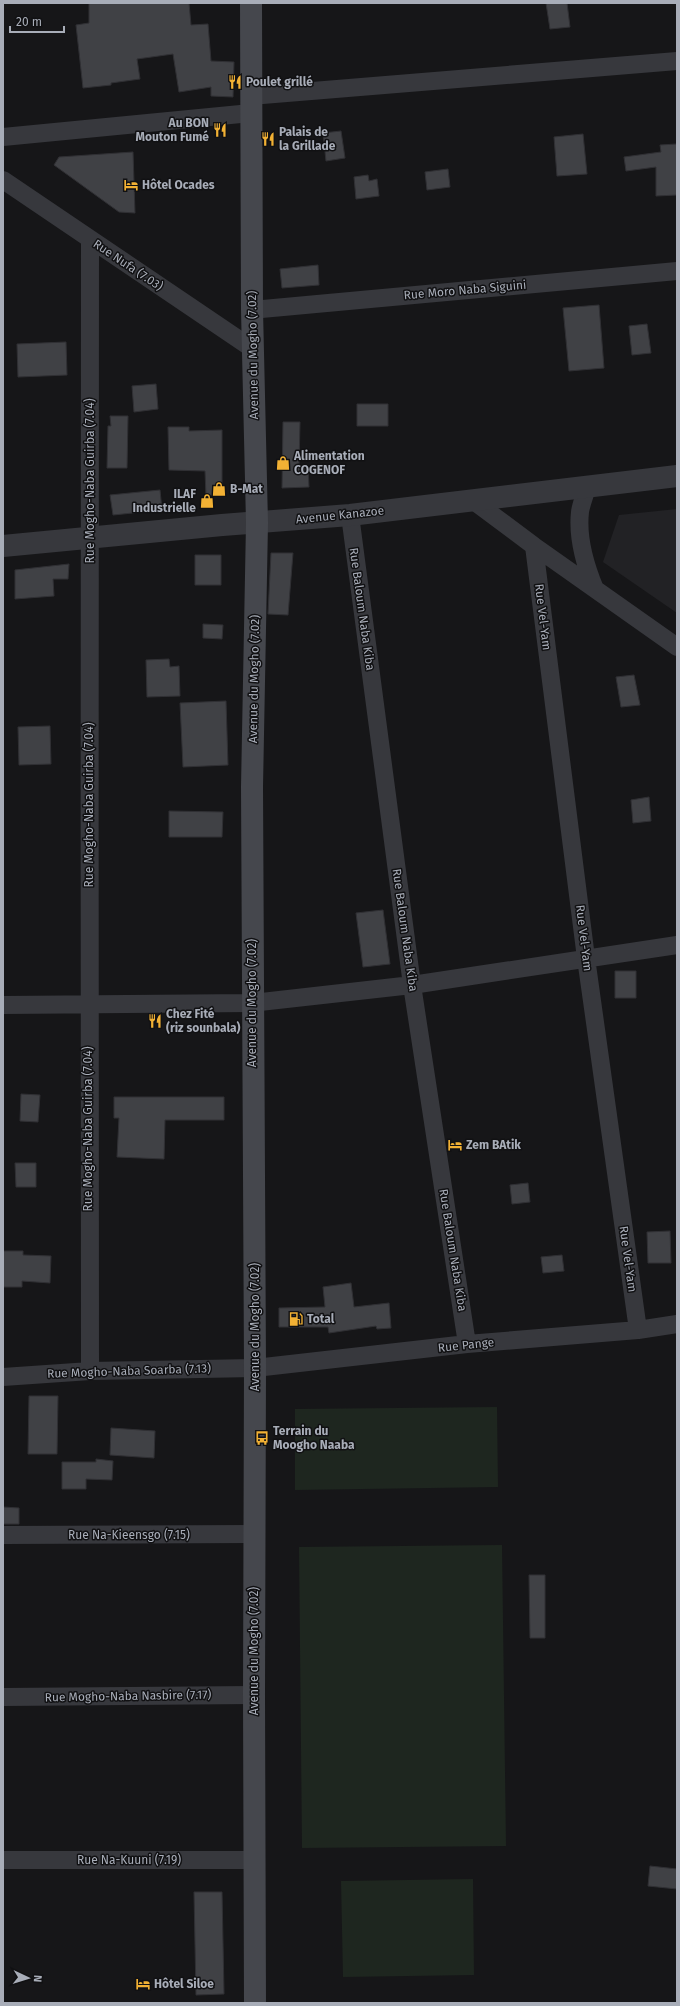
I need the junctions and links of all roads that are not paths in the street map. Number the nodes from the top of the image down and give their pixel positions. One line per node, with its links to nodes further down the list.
1 (251, 3): 3 (main road, Avenue du Mogho (7.02))
2 (677, 61): 3 (street)
3 (251, 105): 4 (street); 8 (main road, Avenue du Mogho (7.02))
4 (3, 137)
5 (3, 180): 6 (street, Rue Nufa (7.03))
6 (90, 239): 9 (street, Rue Nufa (7.03)); 15 (street, Rue Mogho-Naba Guirba (7.04))
7 (677, 271): 8 (street, Rue Moro Naba Siguini)
8 (252, 310): 9 (main road, Avenue du Mogho (7.02))
9 (253, 349): 14 (main road, Avenue du Mogho (7.02))
10 (677, 476): 11 (street, Avenue Kanazoe)
11 (587, 488): 12 (street, Avenue Kanazoe); 18 (street)
12 (471, 499): 13 (street, Avenue Kanazoe); 17 (street)
13 (350, 515): 14 (street, Avenue Kanazoe); 22 (street, Rue Baloum Naba Kiba)
14 (257, 523): 15 (street, Avenue Kanazoe); 23 (main road, Avenue du Mogho (7.02))
15 (90, 538): 16 (street, Avenue Kanazoe); 24 (street, Rue Mogho-Naba Guirba (7.04))
16 (3, 546)
17 (534, 546): 18 (street); 21 (street, Rue Vel-Yam)
18 (594, 589): 19 (street)
19 (677, 647)
20 (677, 945): 21 (street)
21 (586, 958): 22 (street); 27 (street, Rue Vel-Yam)
22 (412, 986): 23 (street); 28 (street, Rue Baloum Naba Kiba)
23 (252, 1003): 24 (street); 29 (main road, Avenue du Mogho (7.02))
24 (88, 1004): 25 (street); 30 (street, Rue Mogho-Naba Guirba (7.04))
25 (3, 1005)
26 (677, 1324): 27 (street, Rue Pange)
27 (638, 1330): 28 (street, Rue Pange)
28 (467, 1344): 29 (street, Rue Pange)
29 (255, 1368): 30 (street, Rue Mogho-Naba Soarba (7.13)); 32 (main road, Avenue du Mogho (7.02))
30 (90, 1371): 31 (street, Rue Mogho-Naba Soarba (7.13))
31 (3, 1377)
32 (254, 1534): 33 (street, Rue Na-Kieensgo (7.15)); 34 (main road, Avenue du Mogho (7.02))
33 (3, 1536)
34 (254, 1695): 35 (street, Rue Mogho-Naba Nasbire (7.17)); 37 (main road, Avenue du Mogho (7.02))
35 (3, 1697)
36 (3, 1860): 37 (street, Rue Na-Kuuni (7.19))
37 (254, 1860): 38 (main road, Avenue du Mogho (7.02))
38 (255, 2003)

